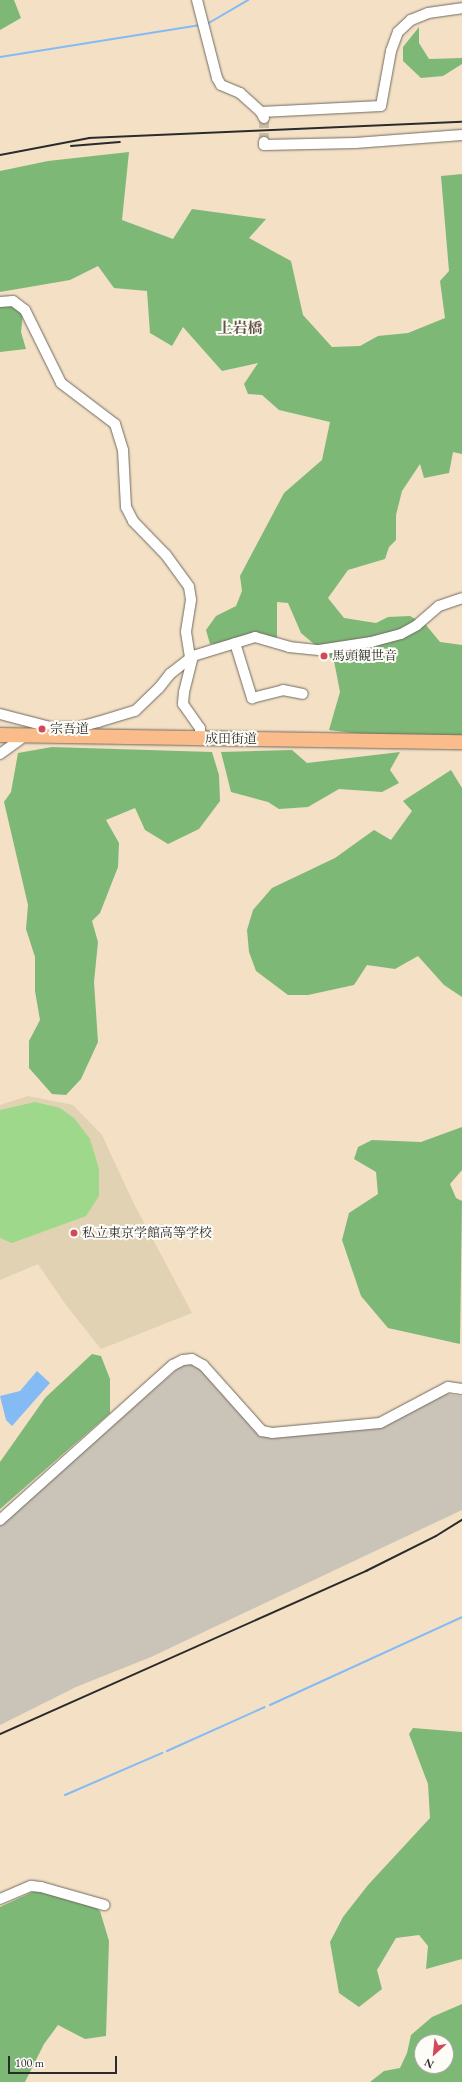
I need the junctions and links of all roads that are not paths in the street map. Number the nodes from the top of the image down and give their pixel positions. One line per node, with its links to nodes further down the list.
1 (197, 0): 2 (street)
2 (462, 8)
3 (462, 135): 4 (street)
4 (264, 142)
5 (0, 302): 8 (street)
6 (462, 598): 7 (street)
7 (235, 643): 8 (street); 9 (street)
8 (192, 657): 11 (street); 14 (street)
9 (303, 694)
10 (0, 714): 11 (street)
11 (46, 731): 13 (highway, 成田街道); 14 (highway, 成田街道)
12 (0, 735): 13 (highway, 成田街道)
13 (26, 735): 16 (street)
14 (200, 739): 15 (highway, 成田街道)
15 (462, 742)
16 (0, 754)
17 (462, 1389): 18 (street)
18 (0, 1520)
19 (0, 1899): 20 (street)
20 (104, 1905)

